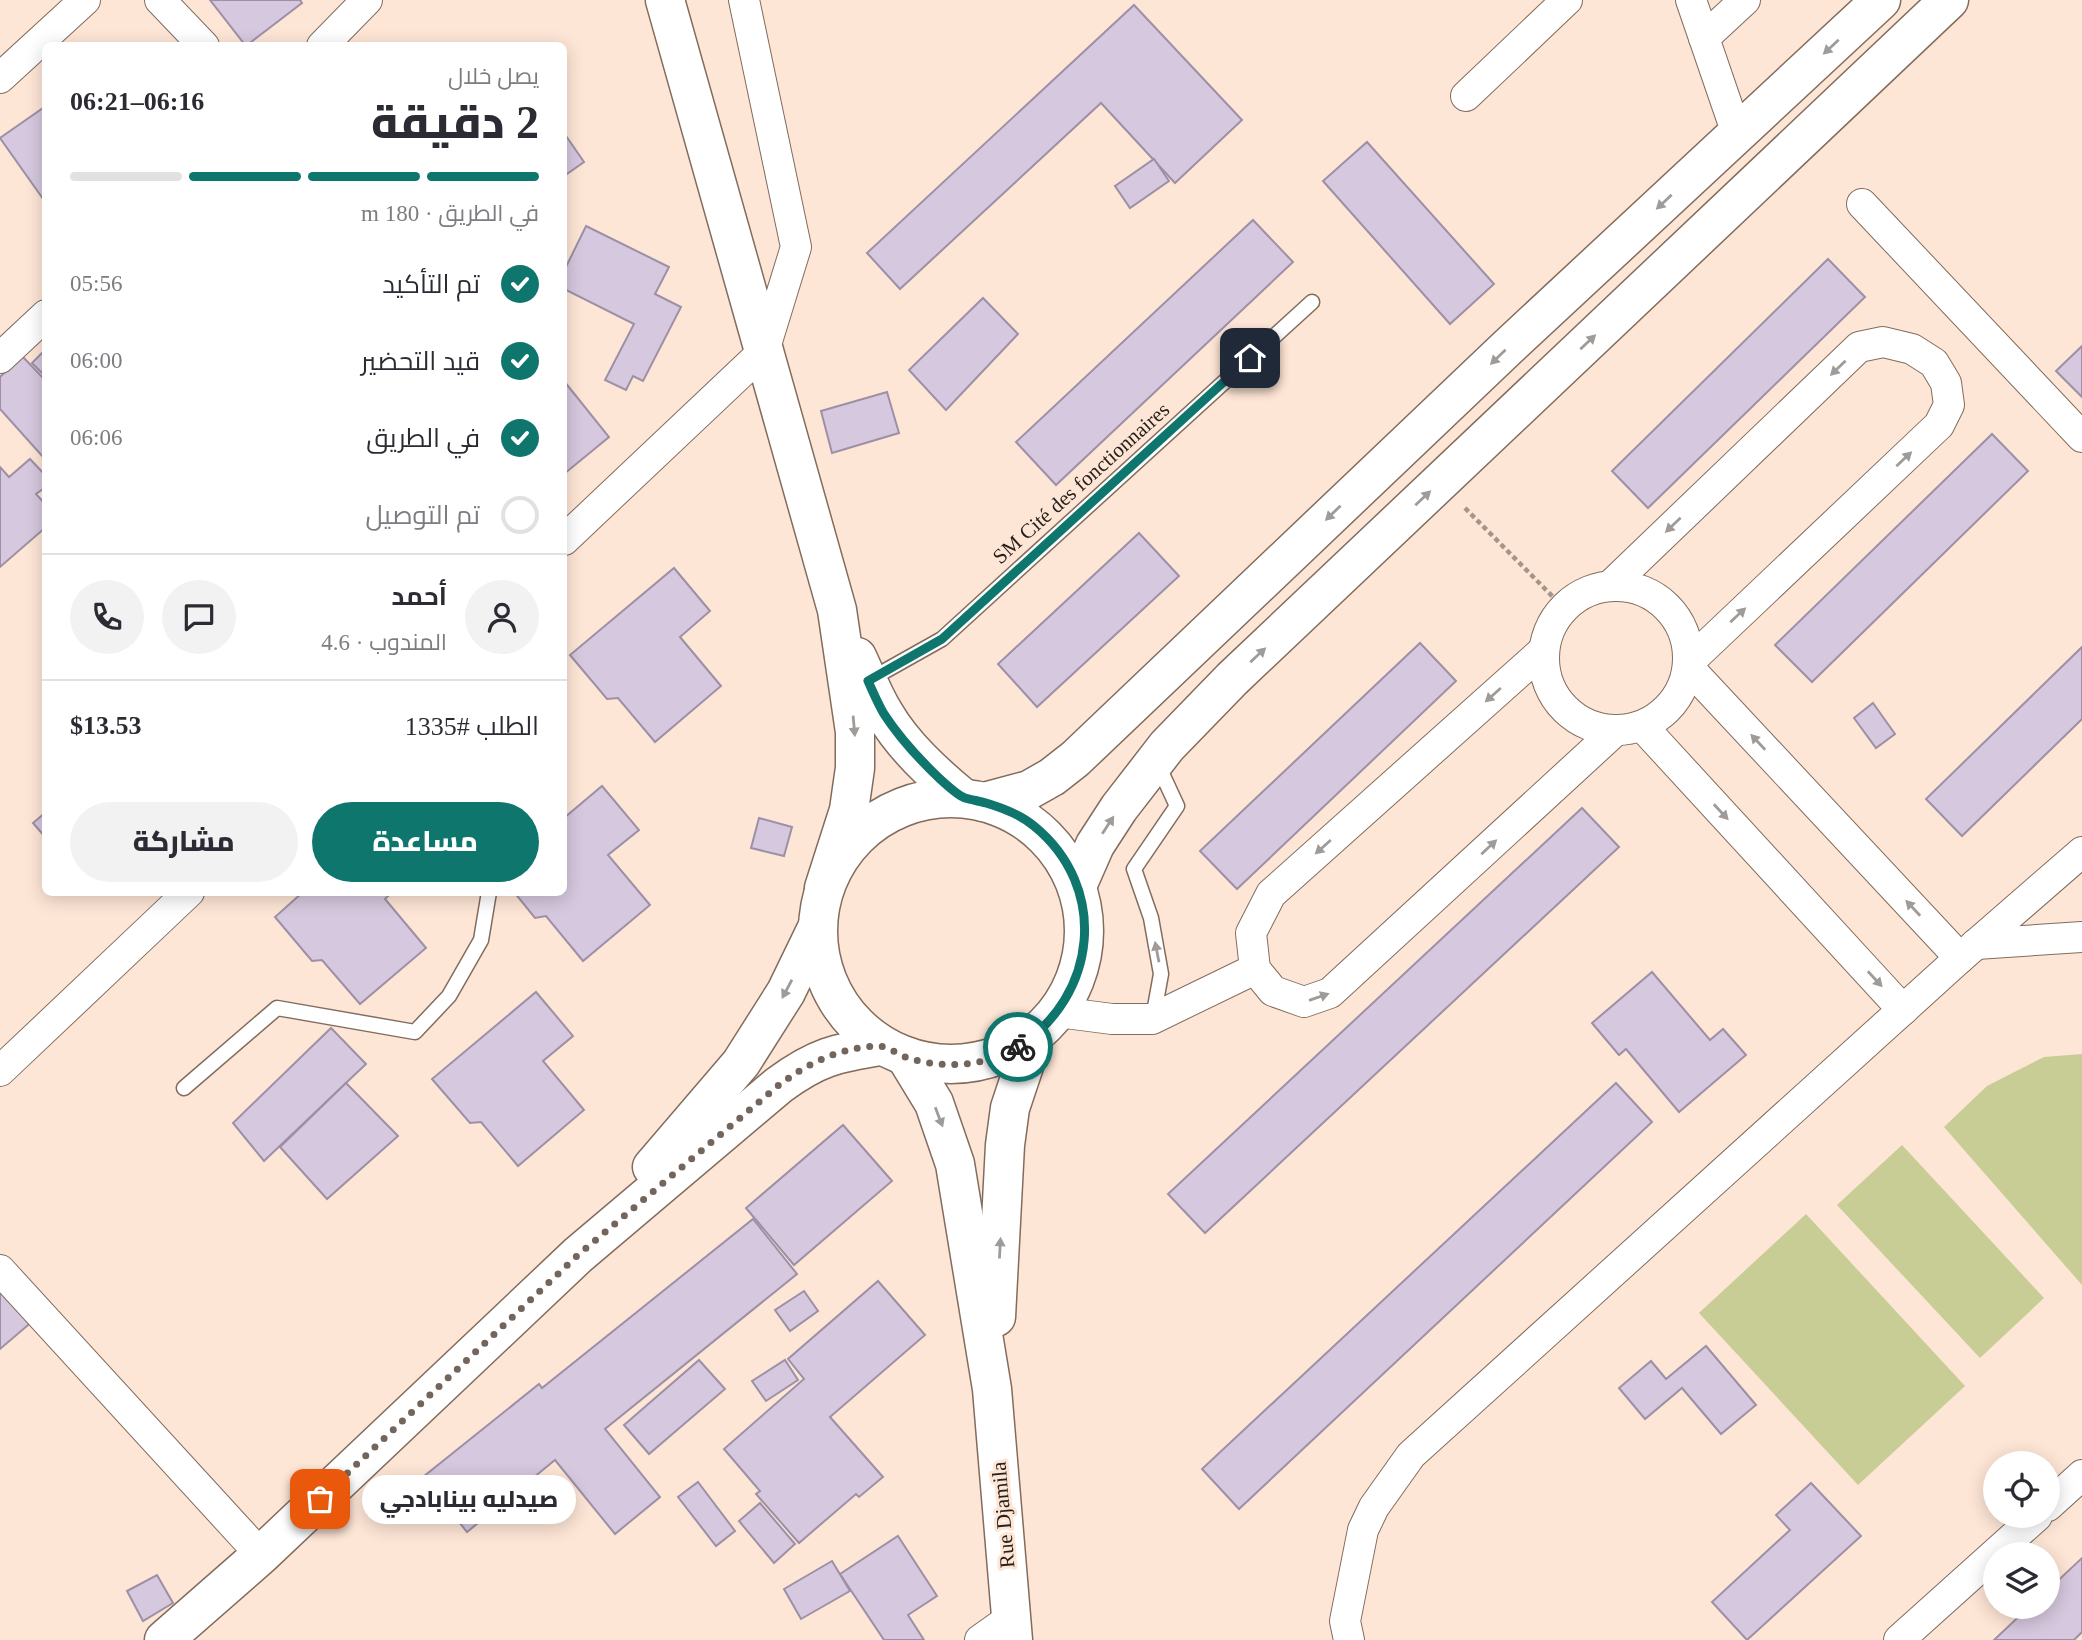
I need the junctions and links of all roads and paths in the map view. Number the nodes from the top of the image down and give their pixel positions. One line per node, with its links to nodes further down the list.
1 (85, 0): 14 (street)
2 (160, 0): 12 (street)
3 (367, 0): 13 (street)
4 (665, 0): 20 (main road)
5 (744, 0): 20 (street)
6 (1567, 0): 15 (street)
7 (1691, 0): 11 (street)
8 (1745, 0): 11 (street)
9 (1881, 0): 16 (main road, one-way to 16)
10 (1949, 0): 23 (main road, one-way to 10)
11 (1704, 38): 16 (street)
12 (200, 42)
13 (326, 42)
14 (0, 78)
15 (1466, 96)
16 (1737, 134): 33 (main road, one-way to 33)
17 (1862, 204): 22 (street)
18 (1312, 302): 30 (lane, SM Cité des fonctionnaires)
19 (42, 319): 21 (street)
20 (764, 351): 24 (street); 27 (main road)
21 (0, 358)
22 (2082, 436)
23 (1440, 482): 26 (path); 32 (main road, one-way to 23)
24 (567, 537)
25 (1610, 586): 26 (street); 29 (street); 29 (street, one-way to 25)
26 (1564, 608): 28 (street)
27 (837, 610): 30 (main road); 36 (main road, one-way to 36)
28 (1544, 650): 31 (street); 42 (street, one-way to 42)
29 (1688, 665): 31 (street); 41 (street, one-way to 29)
30 (868, 681): 33 (main road)
31 (1628, 728): 42 (street, one-way to 31); 43 (street, one-way to 43)
32 (1156, 759): 35 (main road, one-way to 32); 44 (lane, one-way to 32)
33 (974, 800): 35 (main road); 36 (main road)
34 (2082, 852): 41 (street)
35 (1077, 886): 45 (main road)
36 (824, 888): 39 (main road)
37 (185, 896): 47 (street)
38 (488, 896): 48 (lane)
39 (817, 928): 46 (main road); 49 (main road, one-way to 49)
40 (2082, 937): 41 (street)
41 (1968, 951): 43 (street)
42 (1255, 969): 44 (street)
43 (1903, 1010): 59 (street)
44 (1152, 1019): 45 (street)
45 (1046, 1024): 46 (main road); 51 (main road, one-way to 45)
46 (893, 1052): 49 (main road); 51 (main road, one-way to 51)
47 (0, 1071)
48 (184, 1088)
49 (578, 1255): 55 (main road)
50 (0, 1270): 55 (street)
51 (992, 1389): 56 (main road, Rue Djamila)
52 (2082, 1475): 53 (street)
53 (2060, 1495)
54 (2024, 1528): 60 (street)
55 (261, 1555): 57 (main road)
56 (1012, 1629): 58 (street)
57 (164, 1640)
58 (980, 1640)
59 (1349, 1640)
60 (1899, 1640)

